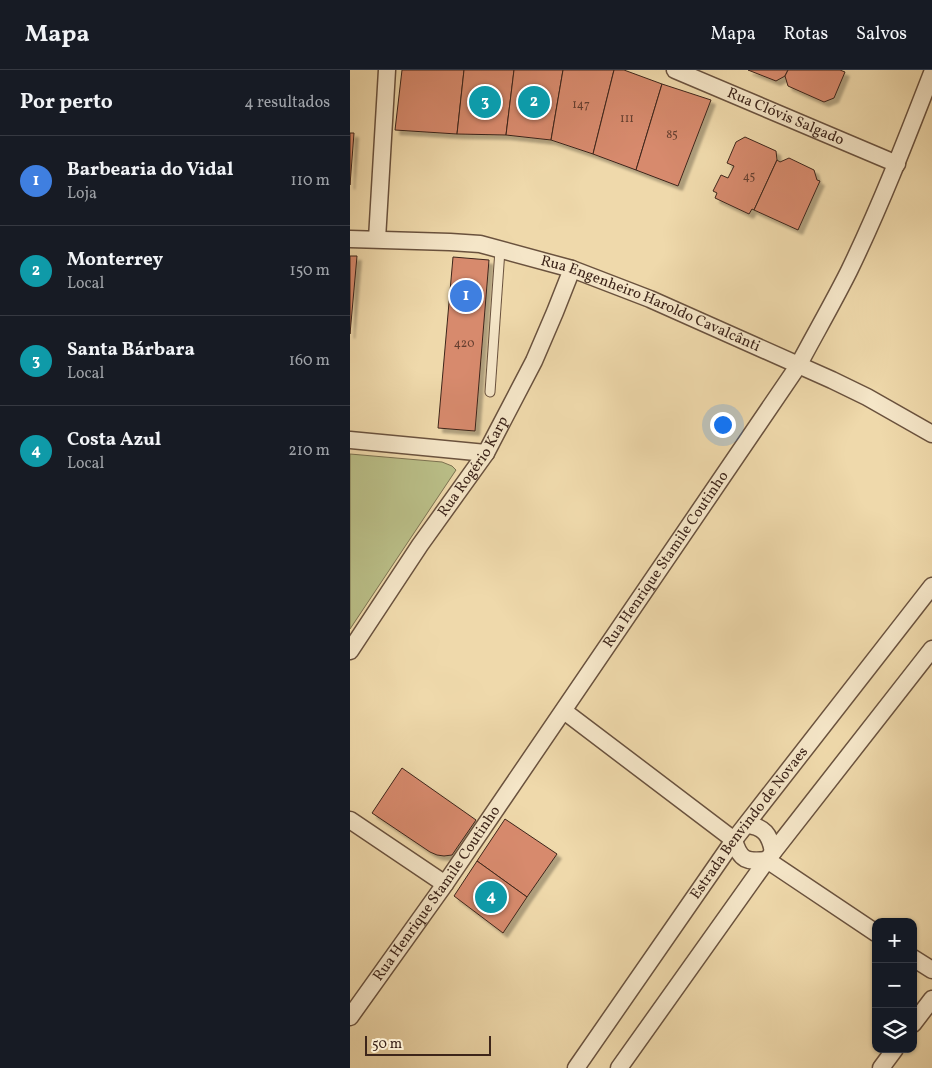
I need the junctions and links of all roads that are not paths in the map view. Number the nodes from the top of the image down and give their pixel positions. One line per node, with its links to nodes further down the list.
1 (387, 70): 6 (street)
2 (675, 70): 4 (street, Rua Clóvis Salgado)
3 (932, 73): 4 (street, Rua Henrique Stamile Coutinho)
4 (897, 164): 9 (street, Rua Henrique Stamile Coutinho)
5 (350, 238): 6 (street, Rua Engenheiro Haroldo Cavalcânti)
6 (377, 239): 7 (street, Rua Engenheiro Haroldo Cavalcânti)
7 (500, 250): 8 (street, Rua Engenheiro Haroldo Cavalcânti); 10 (lane)
8 (572, 268): 9 (street, Rua Engenheiro Haroldo Cavalcânti); 13 (street, Rua Rogério Karp)
9 (798, 366): 11 (street, Rua Engenheiro Haroldo Cavalcânti); 17 (street, Rua Henrique Stamile Coutinho)
10 (490, 392)
11 (932, 434)
12 (350, 440): 13 (street)
13 (486, 454): 16 (street, Rua Rogério Karp)
14 (932, 586): 19 (street, Estrada Benvindo de Novaes)
15 (932, 649): 21 (street)
16 (350, 651)
17 (564, 711): 20 (street); 22 (street, Rua Henrique Stamile Coutinho)
18 (350, 820): 22 (street)
19 (746, 825): 20 (street, Estrada Benvindo de Novaes); 21 (street)
20 (734, 840): 21 (street); 30 (street, Estrada Benvindo de Novaes)
21 (770, 856): 23 (street); 31 (street)
22 (445, 884): 27 (street, Rua Henrique Stamile Coutinho)
23 (872, 930)
24 (917, 961): 25 (street)
25 (932, 970)
26 (932, 999): 28 (street)
27 (350, 1017)
28 (917, 1019)
29 (892, 1053): 32 (street)
30 (576, 1068)
31 (619, 1068)
32 (881, 1068)

